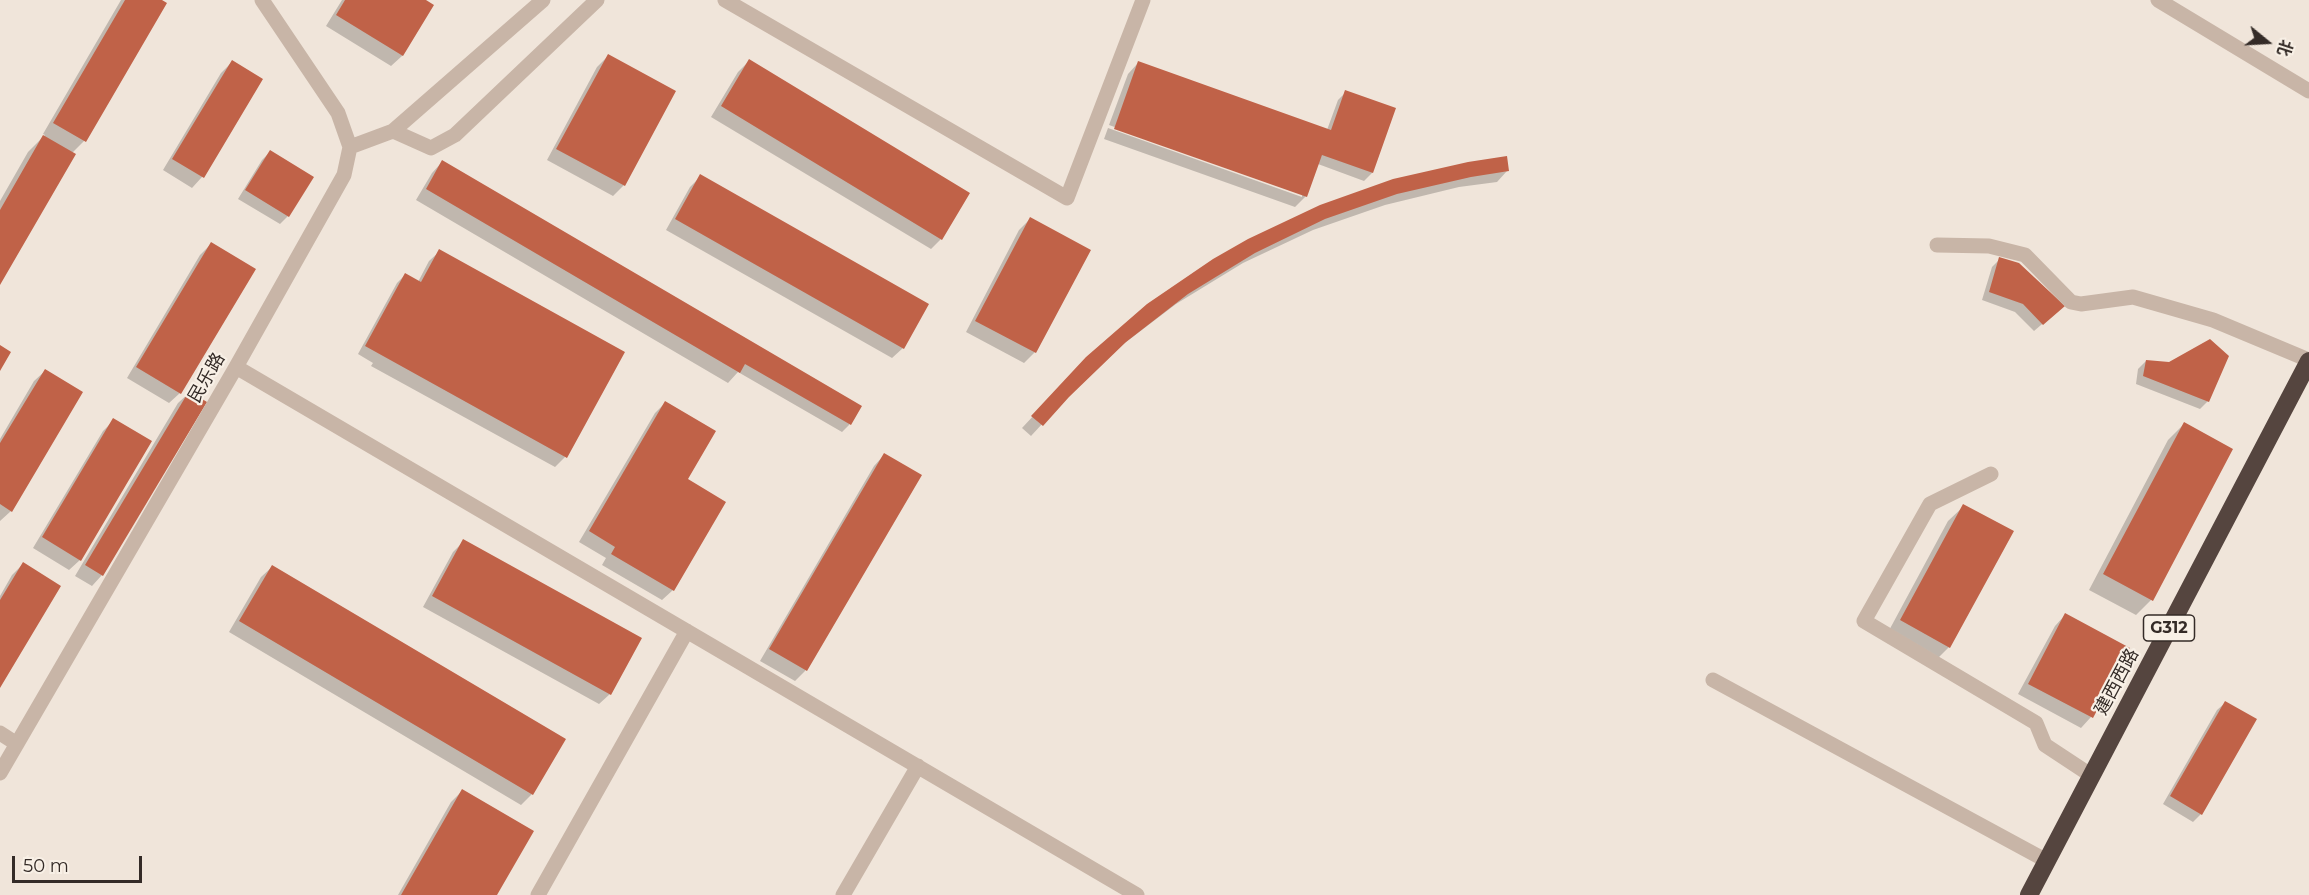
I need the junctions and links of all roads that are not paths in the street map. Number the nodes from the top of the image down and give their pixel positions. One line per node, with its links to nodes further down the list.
1 (262, 0): 9 (street)
2 (543, 0): 8 (street)
3 (597, 0): 8 (street)
4 (725, 0): 5 (street)
5 (1143, 0)
6 (2158, 0): 7 (street)
7 (2309, 91)
8 (393, 131): 9 (street)
9 (350, 147): 12 (street, 民乐路)
10 (1937, 245): 11 (street)
11 (2309, 361): 20 (highway, 建西西路 / G312)
12 (236, 367): 14 (street); 17 (street, 民乐路)
13 (1991, 474): 20 (street)
14 (687, 631): 18 (street); 22 (street)
15 (1713, 680): 21 (street)
16 (0, 733): 17 (street)
17 (17, 744): 19 (street, 民乐路)
18 (918, 766): 23 (street); 24 (street)
19 (0, 773)
20 (2092, 776): 21 (highway, 建西西路 / G312)
21 (2047, 861): 25 (highway, 建西西路 / G312)
22 (538, 895)
23 (843, 895)
24 (1137, 895)
25 (2029, 895)

